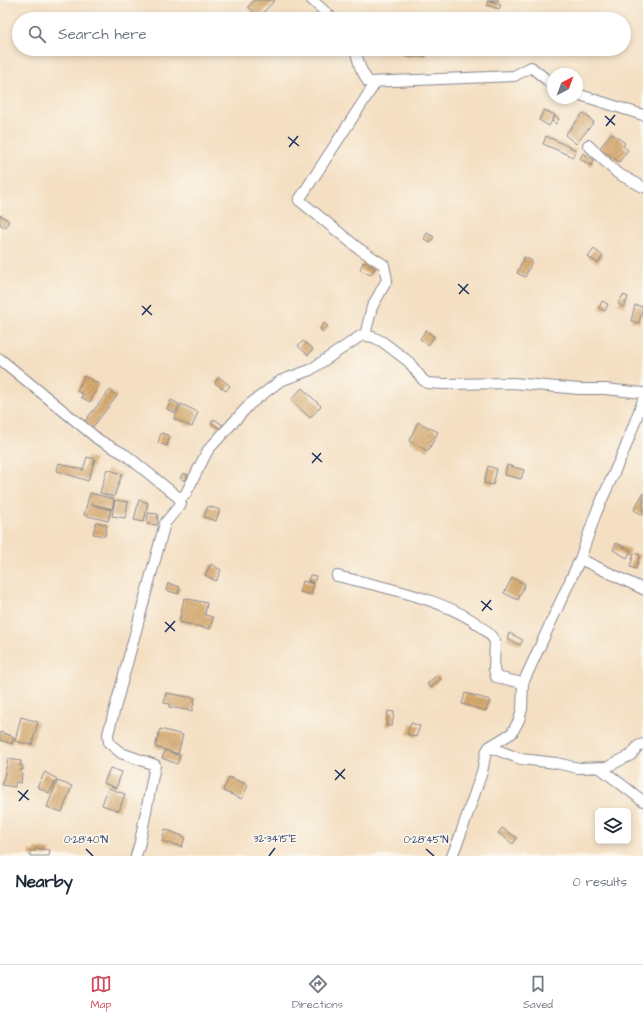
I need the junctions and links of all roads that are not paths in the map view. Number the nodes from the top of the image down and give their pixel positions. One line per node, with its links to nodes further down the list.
1 (312, 0): 2 (street)
2 (325, 12)
3 (357, 56): 5 (street)
4 (547, 80): 5 (street)
5 (376, 82): 10 (street)
6 (583, 96): 7 (street)
7 (643, 115)
8 (588, 145): 9 (street)
9 (643, 187)
10 (365, 336): 12 (street); 14 (street)
11 (0, 359): 14 (street)
12 (643, 393)
13 (643, 400): 15 (street)
14 (179, 498): 23 (street)
15 (580, 559): 17 (street); 18 (street)
16 (337, 576): 18 (street)
17 (643, 589)
18 (523, 683): 20 (street)
19 (643, 744): 21 (street)
20 (489, 747): 21 (street); 24 (street)
21 (600, 768): 22 (street)
22 (643, 801)
23 (136, 856)
24 (452, 856)

